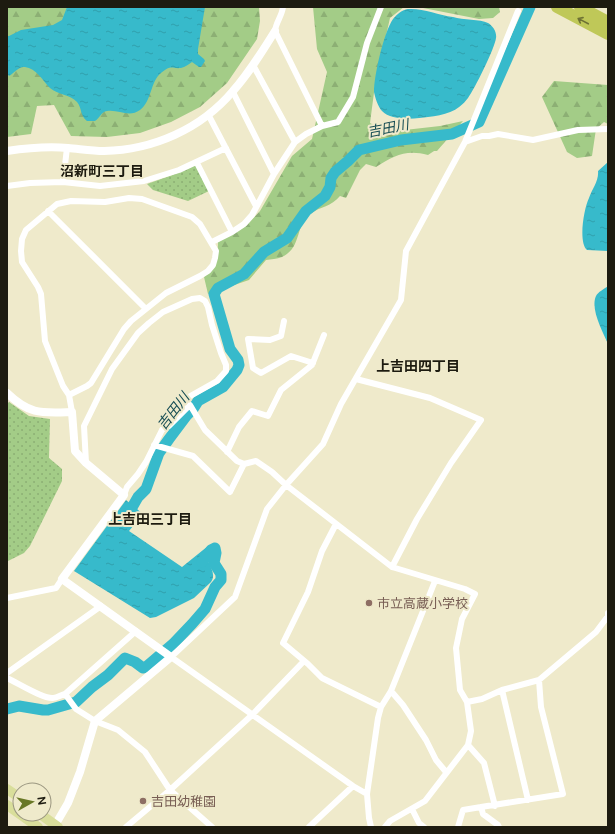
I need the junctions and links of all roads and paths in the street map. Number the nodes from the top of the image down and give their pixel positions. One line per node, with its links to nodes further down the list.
1 (283, 7): 7 (street)
2 (380, 7): 12 (street)
3 (558, 7): 8 (highway, one-way to 3)
4 (580, 7): 6 (highway)
5 (518, 11): 15 (street)
6 (608, 22)
7 (274, 31): 9 (street); 12 (street)
8 (608, 34)
9 (253, 65): 10 (street); 14 (street)
10 (233, 92): 11 (street); 20 (street)
11 (209, 116): 16 (street); 17 (street)
12 (322, 126): 14 (street)
13 (608, 129): 15 (street)
14 (295, 142): 20 (street)
15 (465, 142): 31 (street)
16 (67, 148): 18 (street); 21 (street)
17 (226, 148): 19 (street); 23 (street)
18 (7, 151)
19 (197, 163): 21 (street); 25 (street)
20 (274, 174): 23 (street)
21 (63, 182): 22 (street)
22 (7, 186)
23 (256, 206): 25 (street)
24 (48, 211): 26 (street); 27 (street); 32 (street)
25 (232, 232): 26 (street)
26 (212, 242): 27 (street)
27 (145, 308): 32 (street)
28 (284, 321): 30 (street)
29 (324, 335): 30 (street)
30 (313, 363): 37 (street)
31 (356, 379): 40 (street); 43 (street)
32 (69, 394): 34 (street)
33 (8, 396): 34 (street)
34 (72, 412): 38 (street)
35 (162, 430): 36 (street); 37 (street); 38 (street)
36 (154, 445): 39 (street); 41 (street)
37 (227, 452): 39 (street)
38 (86, 463): 41 (street)
39 (244, 464): 40 (street)
40 (286, 485): 42 (street); 50 (street)
41 (124, 495): 44 (street)
42 (336, 524): 43 (street); 51 (street)
43 (392, 567): 45 (street)
44 (62, 579): 46 (street); 47 (street)
45 (435, 581): 56 (street); 58 (street)
46 (7, 598)
47 (101, 606): 49 (street); 52 (street)
48 (608, 613): 54 (street)
49 (136, 631): 50 (street); 57 (street)
50 (171, 657): 60 (street); 61 (street)
51 (304, 661): 59 (street); 60 (street)
52 (7, 673)
53 (7, 678): 57 (street)
54 (538, 680): 55 (street); 67 (street)
55 (502, 690): 58 (street); 67 (street)
56 (391, 691): 59 (street); 63 (street)
57 (65, 694): 61 (street)
58 (467, 702): 62 (street)
59 (381, 707): 66 (street)
60 (252, 715): 64 (street); 65 (street)
61 (95, 721): 65 (street); 72 (street)
62 (468, 745): 63 (street); 69 (street)
63 (446, 772): 71 (street)
64 (353, 786): 66 (street); 76 (street)
65 (170, 790): 74 (street); 75 (street)
66 (367, 794): 77 (street)
67 (528, 800): 69 (street)
68 (7, 805): 73 (main road)
69 (495, 806): 70 (street)
70 (481, 808): 80 (street); 81 (street)
71 (412, 809): 78 (street); 79 (street)
72 (56, 826)
73 (38, 827)
74 (126, 827)
75 (212, 827)
76 (309, 827)
77 (371, 827)
78 (385, 827)
79 (424, 827)
80 (458, 827)
81 (499, 827)

